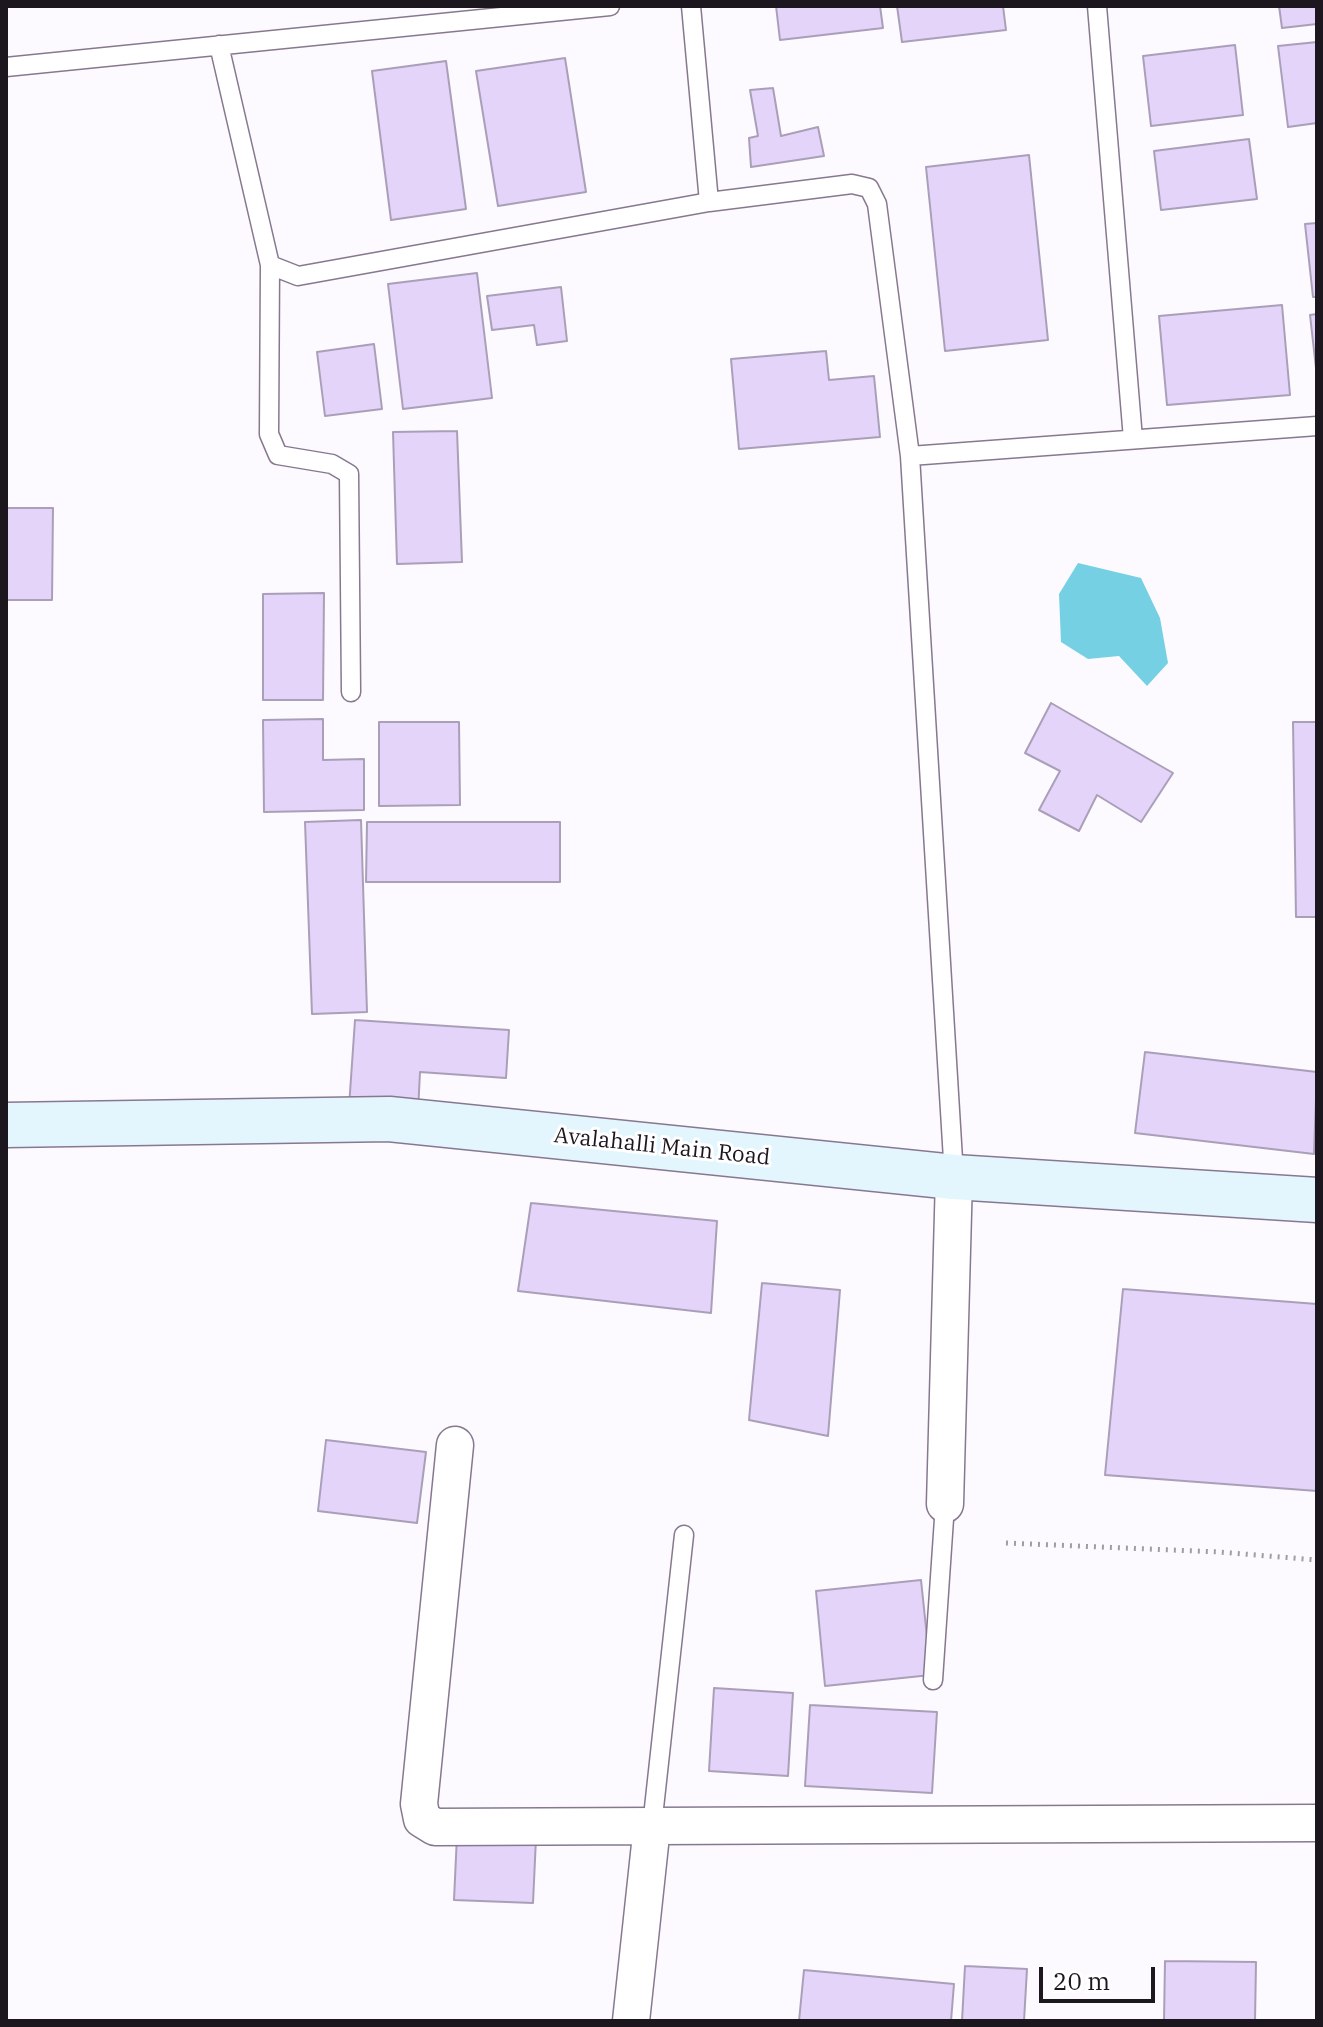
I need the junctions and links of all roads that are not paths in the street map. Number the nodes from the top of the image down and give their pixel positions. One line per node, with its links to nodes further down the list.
1 (610, 6): 4 (lane)
2 (691, 6): 6 (lane)
3 (1097, 6): 9 (lane)
4 (219, 45): 5 (lane); 7 (lane)
5 (6, 67)
6 (709, 202): 7 (lane); 10 (lane)
7 (270, 265): 11 (lane)
8 (1317, 426): 9 (lane)
9 (1133, 439): 10 (lane)
10 (910, 456): 13 (lane)
11 (351, 692)
12 (6, 1125): 13 (main road, Avalahalli Main Road)
13 (954, 1177): 14 (main road, Avalahalli Main Road); 16 (street)
14 (1317, 1200)
15 (455, 1445): 20 (street)
16 (945, 1504): 18 (lane)
17 (684, 1535): 20 (lane)
18 (933, 1680)
19 (1317, 1823): 20 (street)
20 (652, 1826): 21 (street)
21 (631, 2021)

